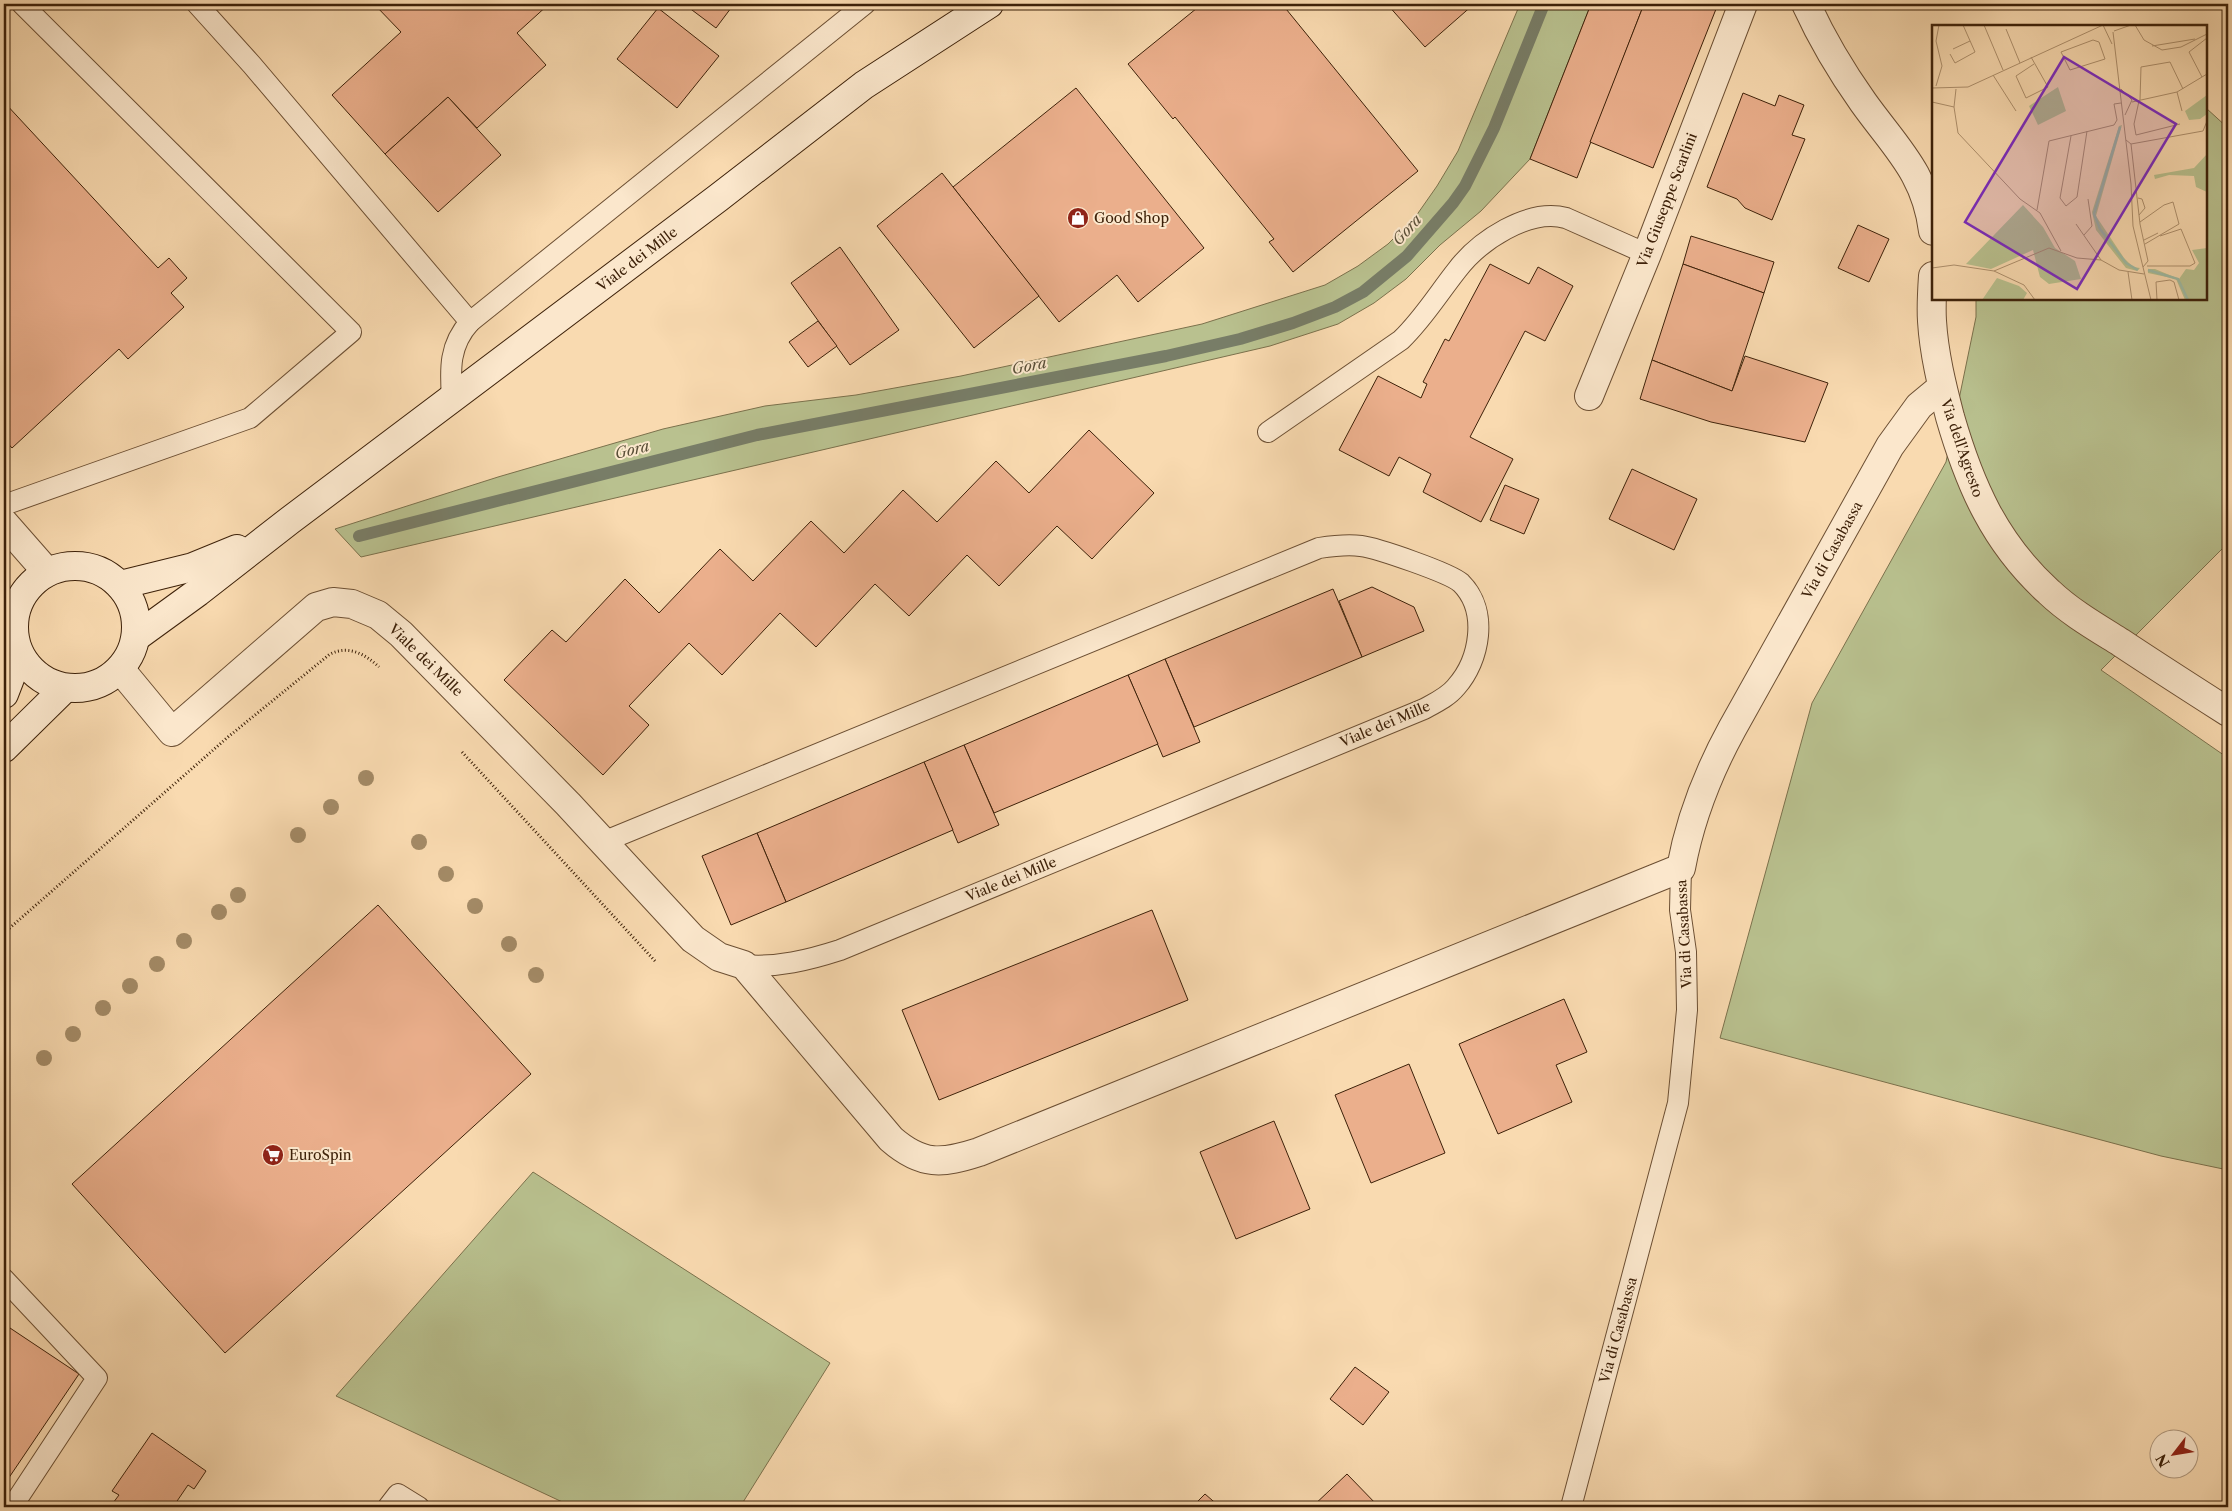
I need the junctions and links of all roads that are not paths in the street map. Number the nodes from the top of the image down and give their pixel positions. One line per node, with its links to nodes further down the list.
1 (22, 4): 15 (lane)
2 (197, 4): 10 (lane)
3 (865, 4): 10 (lane)
4 (989, 4): 13 (street, Viale dei Mille)
5 (1743, 4): 8 (street, Via Giuseppe Scarlini)
6 (1806, 4): 7 (street)
7 (1932, 225)
8 (1647, 254): 12 (street, Via Giuseppe Scarlini); 14 (lane)
9 (1932, 298): 11 (street, Via dell'Agresto)
10 (470, 322): 13 (lane)
11 (1942, 387): 25 (street, Via dell'Agresto); 28 (street, Via di Casabassa)
12 (1589, 396)
13 (452, 398): 16 (street, Viale dei Mille)
14 (1268, 432)
15 (4, 505)
16 (289, 521): 19 (street); 20 (street)
17 (4, 523): 18 (street)
18 (47, 572): 19 (street); 21 (street)
19 (120, 585): 20 (street)
20 (136, 636): 22 (street)
21 (19, 655): 23 (street); 24 (street)
22 (120, 669): 23 (street); 27 (street, Viale dei Mille)
23 (64, 689): 26 (street)
24 (4, 694)
25 (2228, 712)
26 (4, 748)
27 (603, 842): 29 (street, Viale dei Mille); 29 (lane, Viale dei Mille)
28 (1681, 868): 29 (street); 34 (lane, Via di Casabassa)
29 (744, 965)
30 (4, 1279): 31 (lane)
31 (12, 1507)
32 (388, 1507): 33 (lane)
33 (419, 1507)
34 (1571, 1507)

